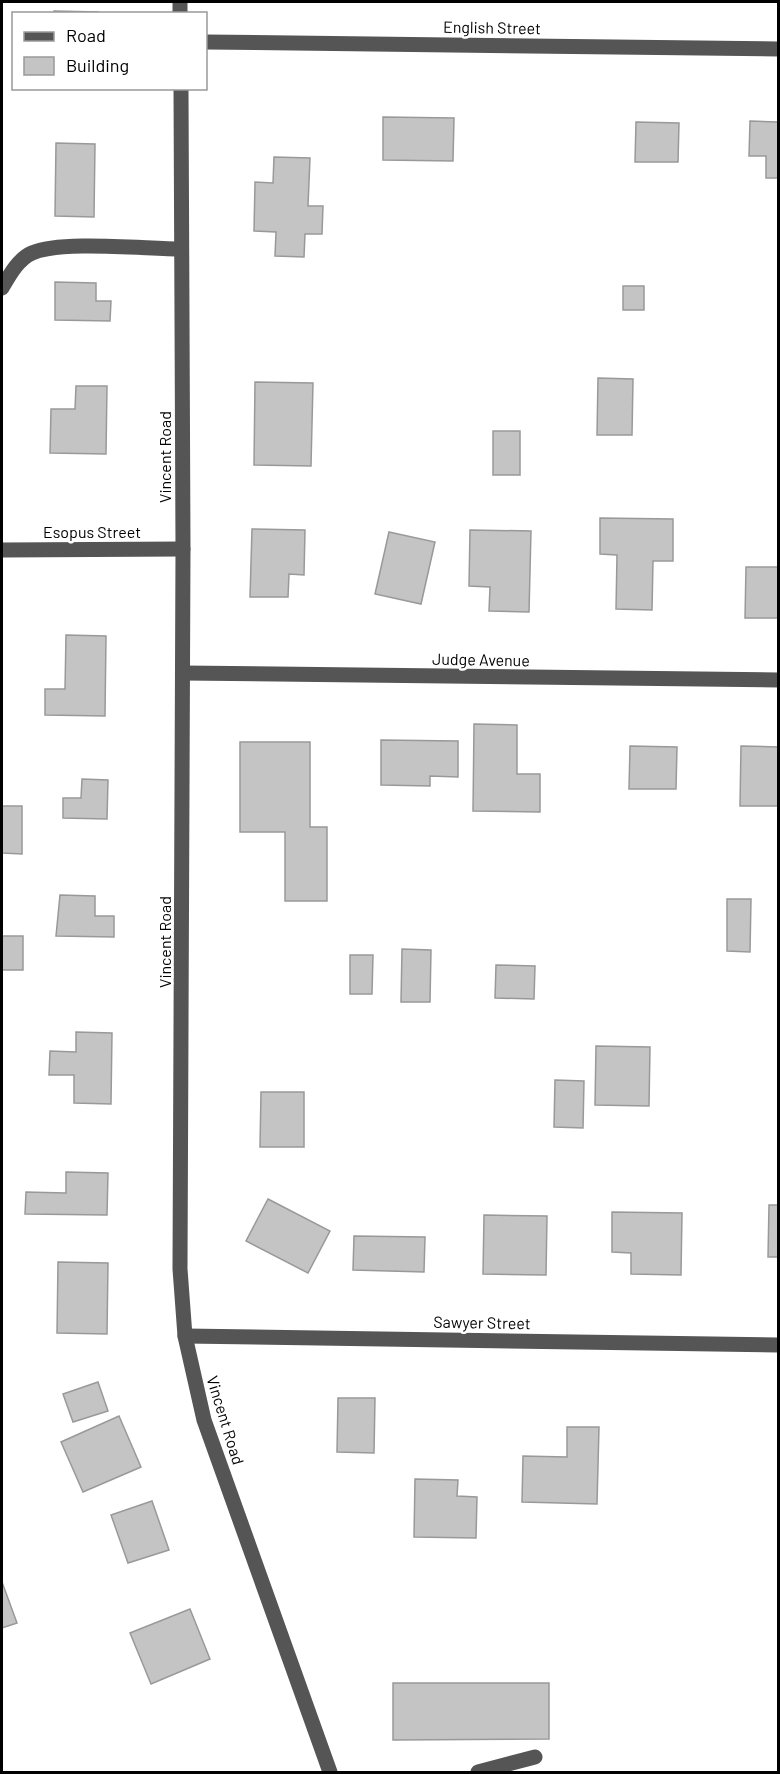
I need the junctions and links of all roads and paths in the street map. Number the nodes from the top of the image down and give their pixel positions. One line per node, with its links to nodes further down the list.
1 (207, 42): 2 (street, English Street)
2 (778, 49)
3 (181, 90): 4 (street, Vincent Road)
4 (181, 249): 5 (street); 6 (street, Vincent Road)
5 (2, 288)
6 (183, 549): 7 (street, Esopus Street); 8 (street, Vincent Road)
7 (2, 550)
8 (183, 673): 9 (street, Judge Avenue); 10 (street, Vincent Road)
9 (778, 680)
10 (185, 1336): 11 (street, Sawyer Street); 13 (street, Vincent Road)
11 (778, 1345)
12 (535, 1757): 14 (street)
13 (330, 1773)
14 (478, 1773)

